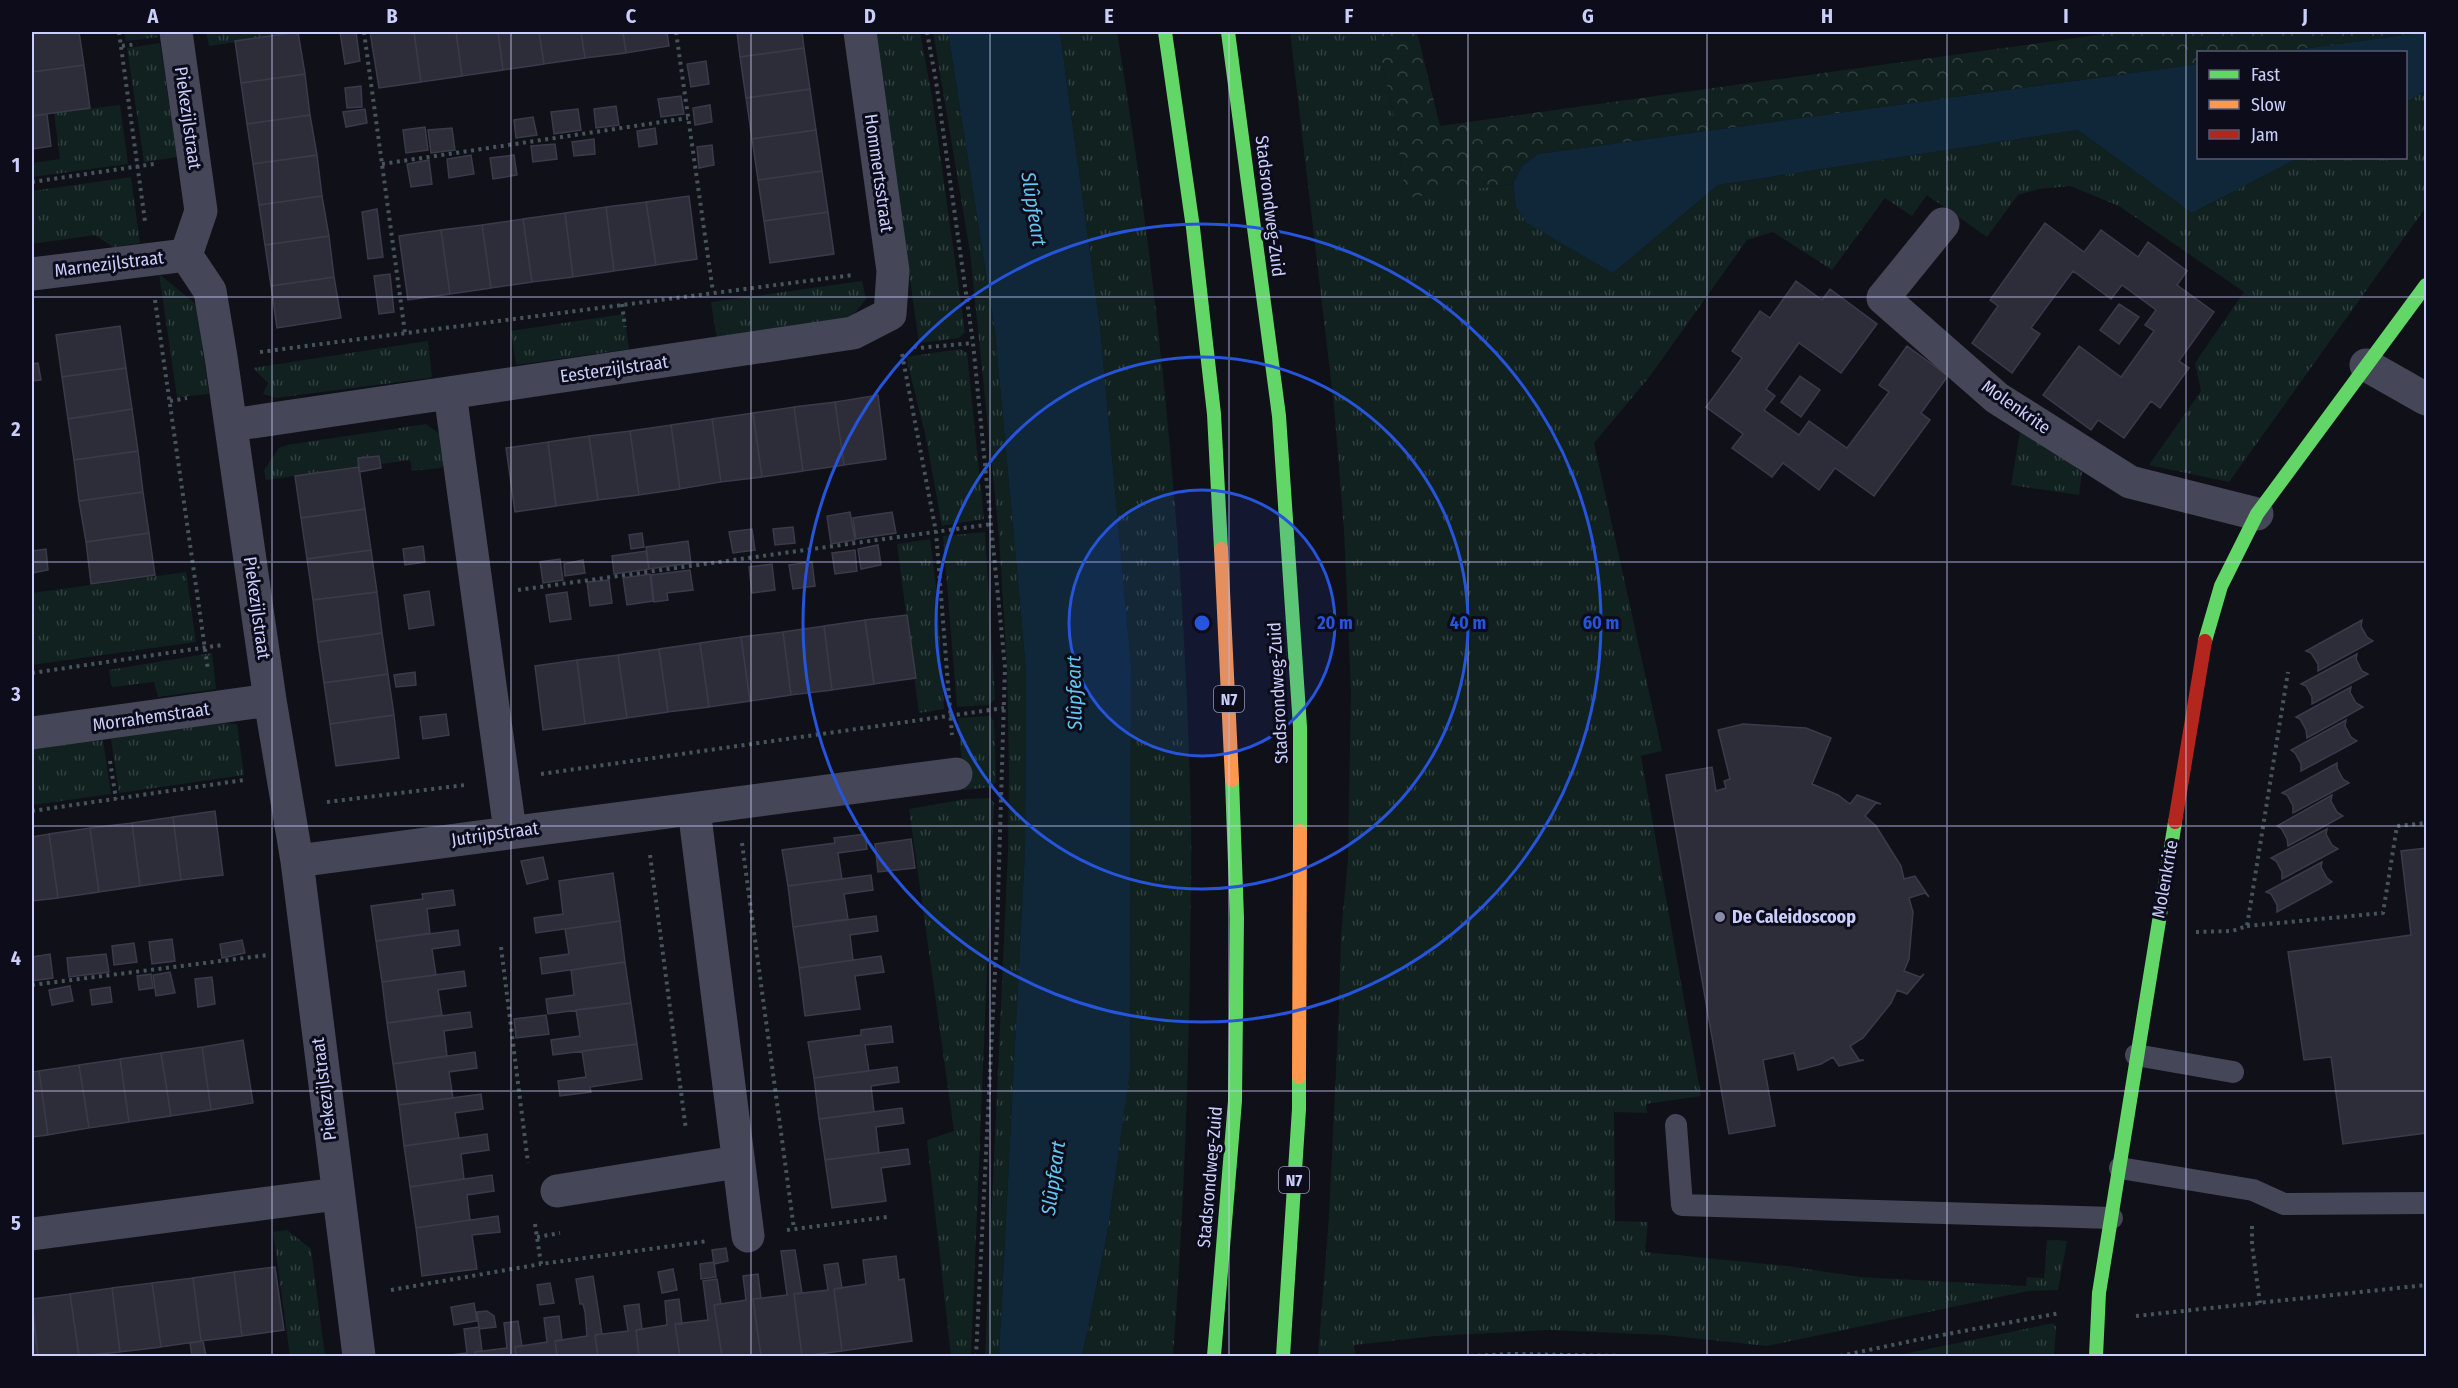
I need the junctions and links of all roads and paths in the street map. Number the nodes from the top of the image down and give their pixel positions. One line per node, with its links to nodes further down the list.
1 (119, 32): 14 (path)
2 (176, 32): 12 (street, Piekezijlstraat)
3 (364, 32): 13 (path)
4 (676, 32): 11 (path)
5 (860, 32): 19 (street, Hommertsstraat)
6 (927, 32): 25 (path)
7 (1228, 32): 10 (main road, Stadsrondweg-Zuid / N7)
8 (1240, 32): 10 (main road, N7)
9 (1166, 36): 80 (main road, Stadsrondweg-Zuid / N7)
10 (1237, 90): 81 (main road, Stadsrondweg-Zuid / N7)
11 (688, 118): 13 (path); 22 (path)
12 (193, 160): 14 (path); 17 (street, Piekezijlstraat)
13 (382, 164): 24 (path)
14 (137, 166): 15 (path); 18 (path)
15 (32, 182)
16 (1943, 224): 31 (street, Molenkrite)
17 (186, 255): 18 (street, Marnezijlstraat); 26 (street, Piekezijlstraat)
18 (150, 260): 20 (street, Marnezijlstraat); 36 (path)
19 (893, 271): 22 (path); 23 (street, Hommertsstraat)
20 (32, 274)
21 (2427, 285): 27 (main road, Molenkrite)
22 (713, 292): 24 (path)
23 (893, 325): 25 (path); 28 (street, Eesterzijlstraat); 33 (path)
24 (405, 333): 26 (path)
25 (973, 343): 32 (path)
26 (221, 357): 30 (street, Piekezijlstraat)
27 (2366, 365): 29 (street); 31 (main road, Molenkrite)
28 (450, 393): 30 (street, Eesterzijlstraat); 34 (street)
29 (2427, 399)
30 (232, 425): 35 (street, Piekezijlstraat)
31 (2257, 514): 56 (main road, Molenkrite)
32 (992, 524): 33 (path); 41 (path)
33 (936, 532): 34 (path); 42 (path)
34 (478, 596): 46 (street)
35 (262, 640): 36 (path); 39 (street, Piekezijlstraat)
36 (205, 647): 38 (path); 40 (path)
37 (2288, 672): 55 (path)
38 (32, 673)
39 (270, 700): 40 (street, Morrahemstraat); 44 (street, Piekezijlstraat)
40 (214, 708): 43 (street, Morrahemstraat)
41 (1004, 708): 42 (path); 79 (path)
42 (950, 714): 45 (path); 46 (path)
43 (32, 733)
44 (283, 774): 48 (street, Piekezijlstraat); 50 (path)
45 (956, 774): 47 (street, Jutrijpstraat)
46 (503, 780): 48 (path); 53 (street)
47 (737, 804): 49 (street, Jutrijpstraat); 70 (path)
48 (288, 807): 54 (street, Piekezijlstraat)
49 (694, 809): 51 (street, Jutrijpstraat); 62 (street)
50 (32, 811)
51 (645, 816): 53 (street, Jutrijpstraat); 64 (path)
52 (2427, 823): 55 (path, Molenkrite)
53 (510, 831): 54 (street, Jutrijpstraat)
54 (297, 861): 57 (street, Piekezijlstraat)
55 (2247, 926): 56 (path, Molenkrite)
56 (2156, 933): 59 (main road, Molenkrite)
57 (308, 950): 58 (path); 67 (street, Piekezijlstraat)
58 (32, 985)
59 (2136, 1055): 60 (lane); 63 (main road, Molenkrite)
60 (2233, 1072)
61 (1676, 1125): 69 (lane)
62 (737, 1162): 64 (street); 72 (street)
63 (2120, 1168): 65 (lane); 69 (main road, Molenkrite)
64 (691, 1169): 66 (street)
65 (2253, 1190): 68 (lane); 76 (path)
66 (558, 1191)
67 (337, 1194): 71 (street); 75 (street, Piekezijlstraat)
68 (2427, 1203)
69 (2112, 1218): 77 (main road, Molenkrite)
70 (794, 1229)
71 (32, 1234)
72 (748, 1236)
73 (541, 1264): 75 (path)
74 (2427, 1285): 76 (path)
75 (351, 1296): 78 (street, Piekezijlstraat)
76 (2260, 1303): 77 (path)
77 (2097, 1314): 84 (path); 85 (main road, Molenkrite)
78 (359, 1356)
79 (976, 1356)
80 (1214, 1356)
81 (1283, 1356)
82 (1470, 1356): 83 (path)
83 (1623, 1356)
84 (1840, 1356)
85 (2096, 1356)

